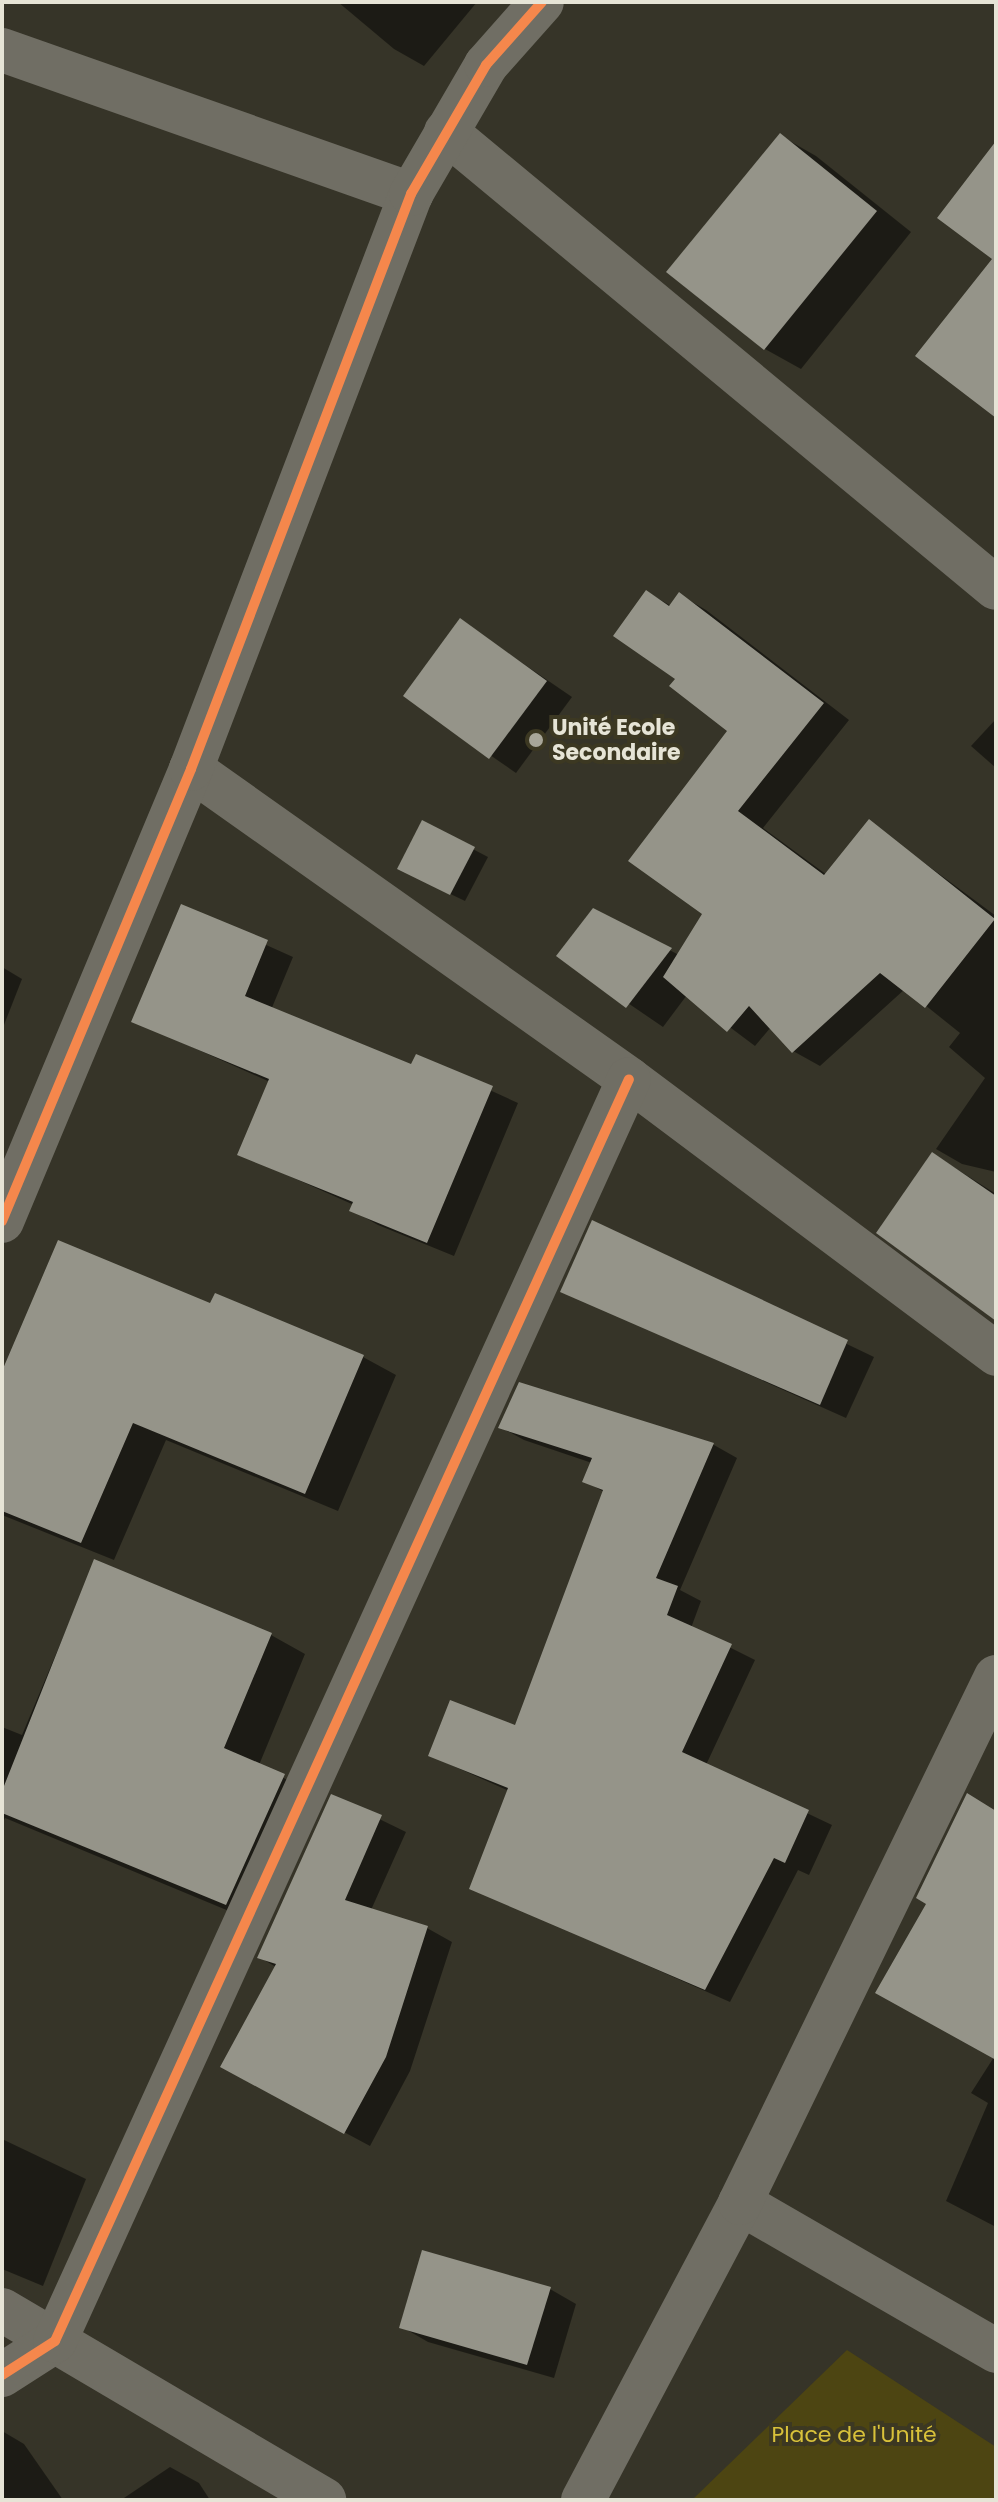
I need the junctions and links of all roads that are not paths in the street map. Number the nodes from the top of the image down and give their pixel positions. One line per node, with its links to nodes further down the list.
1 (542, 2): 3 (street)
2 (2, 50): 4 (street)
3 (446, 132): 4 (street); 5 (street)
4 (411, 194): 6 (street)
5 (996, 588)
6 (191, 769): 7 (street); 8 (street)
7 (629, 1079): 9 (street); 13 (street)
8 (2, 1221)
9 (996, 1354)
10 (996, 1677): 11 (street)
11 (740, 2203): 14 (street); 17 (street)
12 (2, 2310): 13 (street)
13 (55, 2341): 15 (street); 16 (street)
14 (996, 2351)
15 (2, 2375)
16 (324, 2500)
17 (583, 2500)

